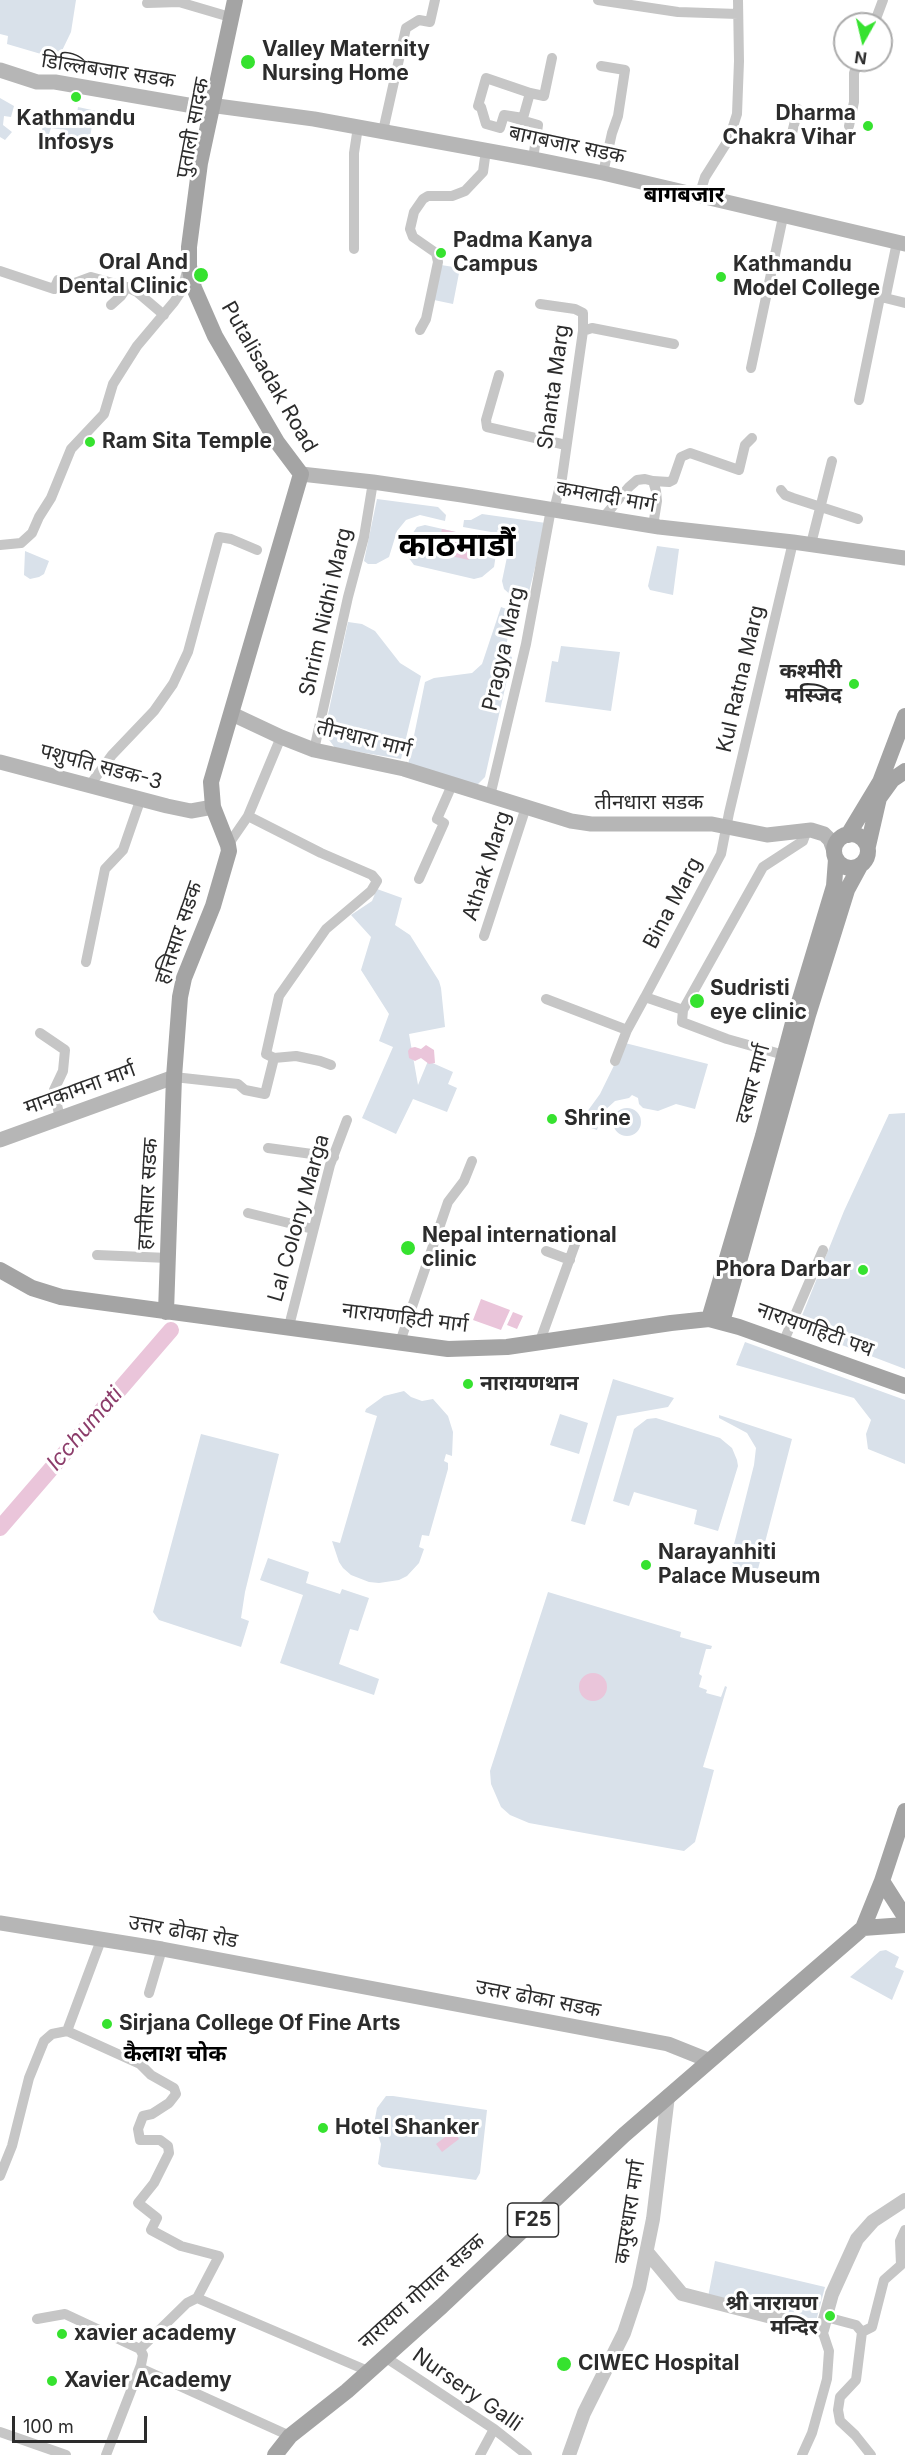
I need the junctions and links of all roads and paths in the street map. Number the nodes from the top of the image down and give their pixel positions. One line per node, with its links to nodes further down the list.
1 (235, 0): 9 (main road)
2 (247, 0): 15 (main road, पुताली सादक)
3 (435, 0): 20 (street)
4 (598, 0): 8 (street)
5 (738, 0): 8 (street)
6 (178, 1): 7 (street); 9 (street)
7 (147, 3)
8 (738, 14): 25 (street)
9 (230, 17): 15 (main road)
10 (552, 58): 14 (street)
11 (602, 66): 24 (street)
12 (0, 70): 15 (main road, डिल्लिबजार सडक)
13 (854, 72): 18 (street)
14 (530, 93): 17 (street); 17 (street)
15 (214, 108): 19 (main road, बागबजार सडक); 29 (main road)
16 (798, 109): 21 (street)
17 (504, 115): 23 (street)
18 (849, 126)
19 (358, 127): 20 (main road, बागबजार सडक); 28 (street)
20 (383, 131): 22 (main road, बागबजार सडक)
21 (791, 137)
22 (486, 150): 23 (main road, बागबजार सडक); 37 (street)
23 (533, 159): 24 (main road, बागबजार सडक)
24 (603, 173): 25 (main road, बागबजार सडक)
25 (699, 196): 26 (main road, बागबजार सडक)
26 (783, 217): 27 (main road, बागबजार सडक); 40 (street)
27 (901, 243): 32 (street)
28 (354, 249)
29 (191, 266): 36 (street); 46 (main road)
30 (0, 271): 31 (street)
31 (127, 287): 35 (street); 36 (street)
32 (880, 297): 33 (street); 42 (street)
33 (905, 303)
34 (540, 304): 38 (street, Shanta Marg)
35 (111, 305)
36 (164, 315): 57 (street)
37 (420, 330)
38 (583, 331): 39 (street); 44 (street, Shanta Marg)
39 (674, 344)
40 (751, 368)
41 (499, 375): 44 (street)
42 (859, 400)
43 (752, 438): 48 (street)
44 (566, 445): 51 (street, Shanta Marg)
45 (832, 461): 50 (street)
46 (301, 474): 47 (main road, कमलादी मार्ग); 60 (main road)
47 (373, 482): 51 (main road, कमलादी मार्ग); 63 (street, Shrim Nidhi Marg)
48 (653, 482): 52 (street); 54 (street)
49 (781, 490): 50 (street)
50 (820, 507): 53 (street); 56 (street)
51 (553, 509): 52 (main road, कमलादी मार्ग); 68 (street, Pragya Marg)
52 (603, 518): 54 (main road, कमलादी मार्ग)
53 (858, 519)
54 (653, 526): 55 (main road, कमलादी मार्ग)
55 (793, 542): 56 (main road, कमलादी मार्ग); 73 (street, Kul Ratna Marg)
56 (811, 544): 59 (main road, कमलादी मार्ग)
57 (0, 545)
58 (257, 550): 67 (street)
59 (905, 558)
60 (232, 714): 62 (main road, तीनधारा मार्ग); 70 (main road)
61 (905, 716): 75 (main road)
62 (280, 737): 63 (main road, तीनधारा मार्ग); 72 (street)
63 (314, 750): 66 (main road, तीनधारा मार्ग)
64 (0, 762): 67 (main road, पशुपति सडक-3)
65 (905, 771): 77 (main road)
66 (452, 784): 68 (main road, तीनधारा मार्ग); 80 (street)
67 (90, 785): 69 (main road, पशुपति सडक-3)
68 (490, 796): 71 (main road, तीनधारा सडक)
69 (141, 798): 70 (main road, पशुपति सडक-3); 82 (street)
70 (213, 807): 76 (main road)
71 (526, 807): 73 (main road, तीनधारा सडक); 81 (street, Athak Marg)
72 (248, 816): 76 (street); 89 (street)
73 (728, 825): 74 (main road, तीनधारा सडक); 83 (street, Bina Marg)
74 (809, 830): 78 (main road); 85 (street)
75 (848, 835): 77 (main road); 78 (main road)
76 (228, 845): 92 (main road, हत्तिसार सडक)
77 (868, 846): 79 (main road)
78 (835, 855): 79 (main road); 88 (main road, दरबार मार्ग)
79 (860, 866): 108 (main road, दरबार मार्ग)
80 (419, 879)
81 (484, 936)
82 (86, 962)
83 (645, 997): 85 (street); 86 (street, Bina Marg)
84 (546, 999): 86 (street)
85 (683, 1010): 88 (street)
86 (627, 1030): 90 (street, Bina Marg)
87 (40, 1033): 93 (street)
88 (784, 1055): 108 (main road, दरबार मार्ग)
89 (274, 1058): 91 (street); 92 (street)
90 (615, 1061)
91 (331, 1065)
92 (174, 1077): 93 (main road, मानकामना मार्ग); 105 (main road, हात्तीसार सडक)
93 (60, 1119): 95 (main road, मानकामना मार्ग)
94 (347, 1120): 97 (street, Lal Colony Marga)
95 (0, 1140)
96 (268, 1148): 97 (street)
97 (334, 1157): 100 (street, Lal Colony Marga)
98 (472, 1161): 115 (street)
99 (248, 1213): 100 (street)
100 (313, 1228): 112 (street, Lal Colony Marga)
101 (578, 1236): 106 (street)
102 (823, 1250): 116 (street)
103 (546, 1251): 106 (street)
104 (97, 1256): 105 (street)
105 (168, 1258): 109 (main road, हात्तीसार सडक)
106 (570, 1260): 114 (street)
107 (0, 1270): 109 (main road, नारायणहिटी मार्ग)
108 (723, 1294): 110 (main road, दरबार मार्ग); 111 (main road); 113 (main road)
109 (166, 1312): 112 (main road, नारायणहिटी मार्ग)
110 (716, 1321): 111 (main road, नारायणहिटी मार्ग); 113 (main road, नारायणहिटी पथ)
111 (676, 1322): 114 (main road, नारायणहिटी मार्ग)
112 (289, 1326): 115 (main road, नारायणहिटी मार्ग)
113 (758, 1334): 116 (main road, नारायणहिटी पथ)
114 (540, 1341): 115 (main road, नारायणहिटी मार्ग)
115 (400, 1342)
116 (783, 1343): 117 (main road, नारायणहिटी पथ)
117 (905, 1386)
118 (905, 1811): 119 (main road)
119 (882, 1881): 120 (main road); 123 (main road, F25)
120 (905, 1917)
121 (0, 1923): 124 (main road, उत्तर ढोका रोड)
122 (905, 1925): 123 (main road)
123 (863, 1928): 129 (main road, F25)
124 (101, 1940): 125 (main road, उत्तर ढोका रोड); 128 (street)
125 (162, 1949): 126 (main road, उत्तर ढोका रोड); 127 (street)
126 (358, 1987): 129 (main road, उत्तर ढोका सडक)
127 (149, 1993)
128 (67, 2031): 131 (street); 135 (street)
129 (708, 2060): 130 (main road, F25)
130 (668, 2096): 134 (street, कपुरधारा मार्ग); 140 (main road, नारायण गोपाल सडक / F25)
131 (0, 2176)
132 (905, 2200): 137 (street)
133 (905, 2230): 138 (street)
134 (647, 2252): 137 (street); 151 (street, कपुरधारा मार्ग)
135 (196, 2298): 139 (street); 142 (street)
136 (37, 2319): 139 (street)
137 (824, 2324): 138 (street); 152 (street)
138 (862, 2332): 153 (street)
139 (140, 2349): 141 (street)
140 (385, 2356): 142 (main road, नारायण गोपाल सडक / F25); 143 (street, Nursery Galli)
141 (140, 2368): 145 (street); 147 (street)
142 (368, 2371): 145 (main road, नारायण गोपाल सडक / F25)
143 (494, 2429): 149 (street); 150 (street, Nursery Galli)
144 (0, 2432): 146 (street)
145 (290, 2436): 148 (main road, नारायण गोपाल सडक / F25)
146 (66, 2455)
147 (106, 2455)
148 (275, 2455)
149 (480, 2455)
150 (526, 2455)
151 (568, 2455)
152 (802, 2455)
153 (872, 2455)

